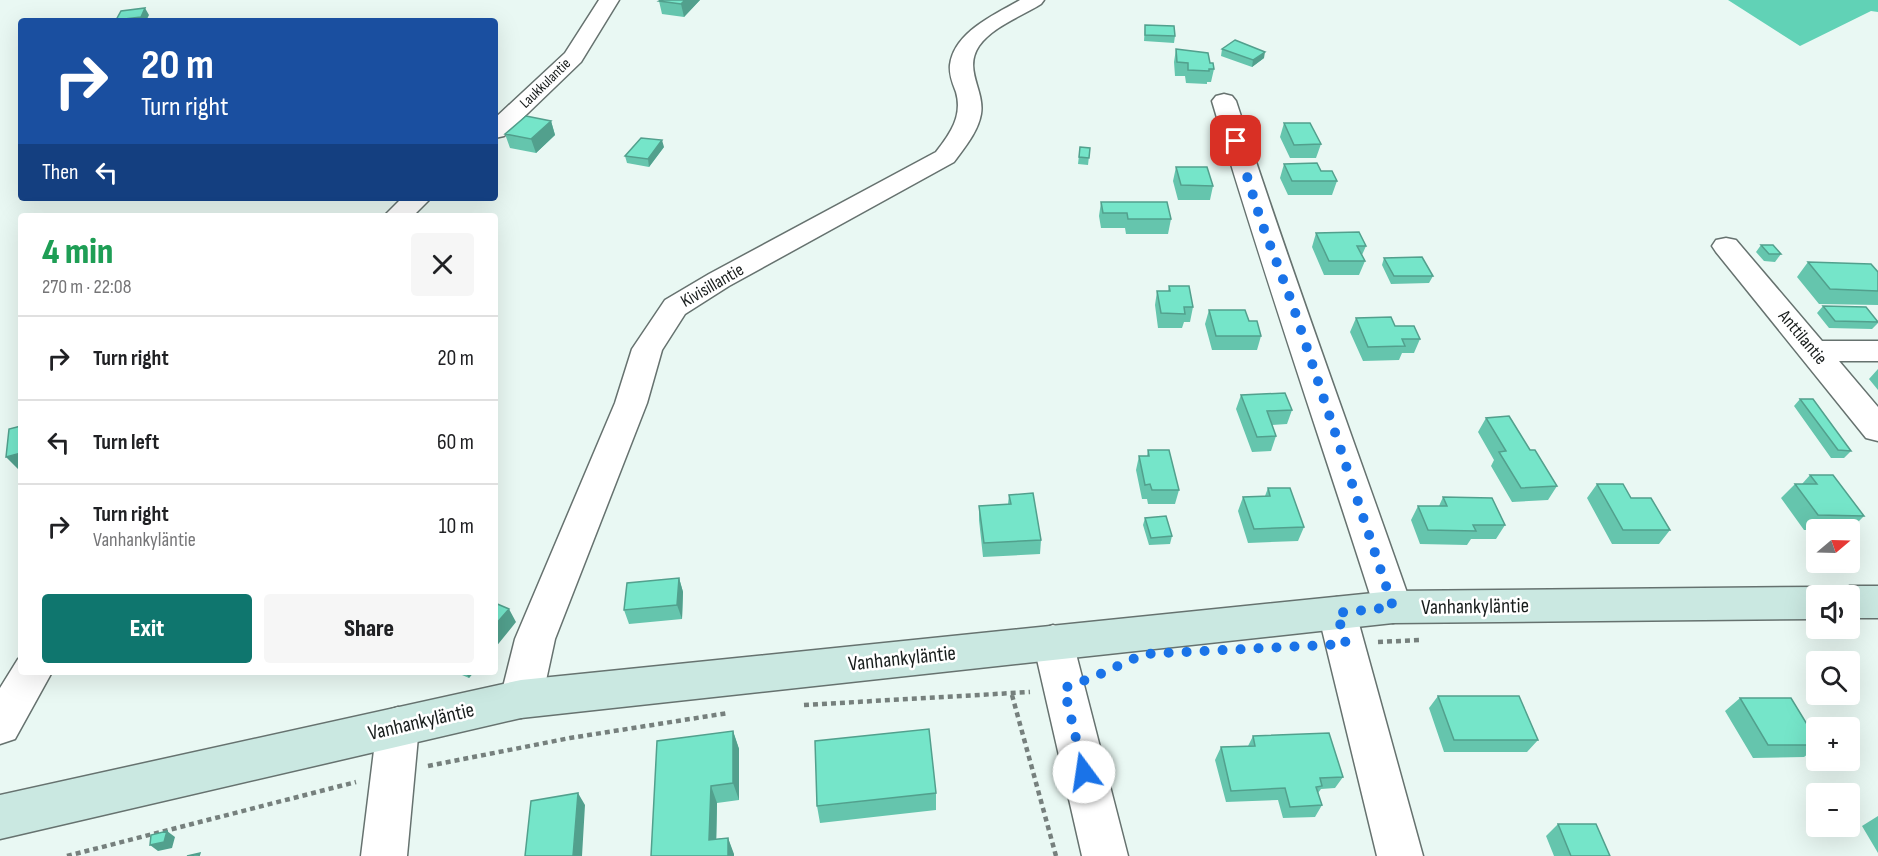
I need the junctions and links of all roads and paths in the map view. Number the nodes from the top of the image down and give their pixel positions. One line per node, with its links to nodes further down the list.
1 (609, 0): 4 (street, Laukkulantie)
2 (1034, 0): 21 (street, Kivisillantie)
3 (1224, 101): 14 (street)
4 (498, 128)
5 (414, 201): 6 (street)
6 (400, 213)
7 (1726, 246): 8 (street, Anttilantie)
8 (1815, 351): 9 (street); 10 (street, Anttilantie)
9 (1878, 351)
10 (1878, 429)
11 (1860, 602): 12 (street)
12 (1878, 602)
13 (1806, 603): 14 (street, Vanhankyläntie)
14 (1393, 607): 15 (street, Vanhankyläntie)
15 (1342, 628): 16 (path); 17 (street, Vanhankyläntie); 32 (street)
16 (1429, 640)
17 (1053, 642): 19 (street); 21 (street, Vanhankyläntie)
18 (30, 675): 24 (street)
19 (1064, 688): 20 (path); 31 (street)
20 (1012, 695): 22 (path); 30 (path)
21 (521, 699): 25 (street, Vanhankyläntie)
22 (794, 705)
23 (735, 712): 26 (path)
24 (0, 725)
25 (398, 726): 26 (street); 27 (street, Vanhankyläntie)
26 (393, 773): 28 (path); 29 (street)
27 (0, 817)
28 (67, 856)
29 (384, 856)
30 (1056, 856)
31 (1105, 856)
32 (1400, 856)

